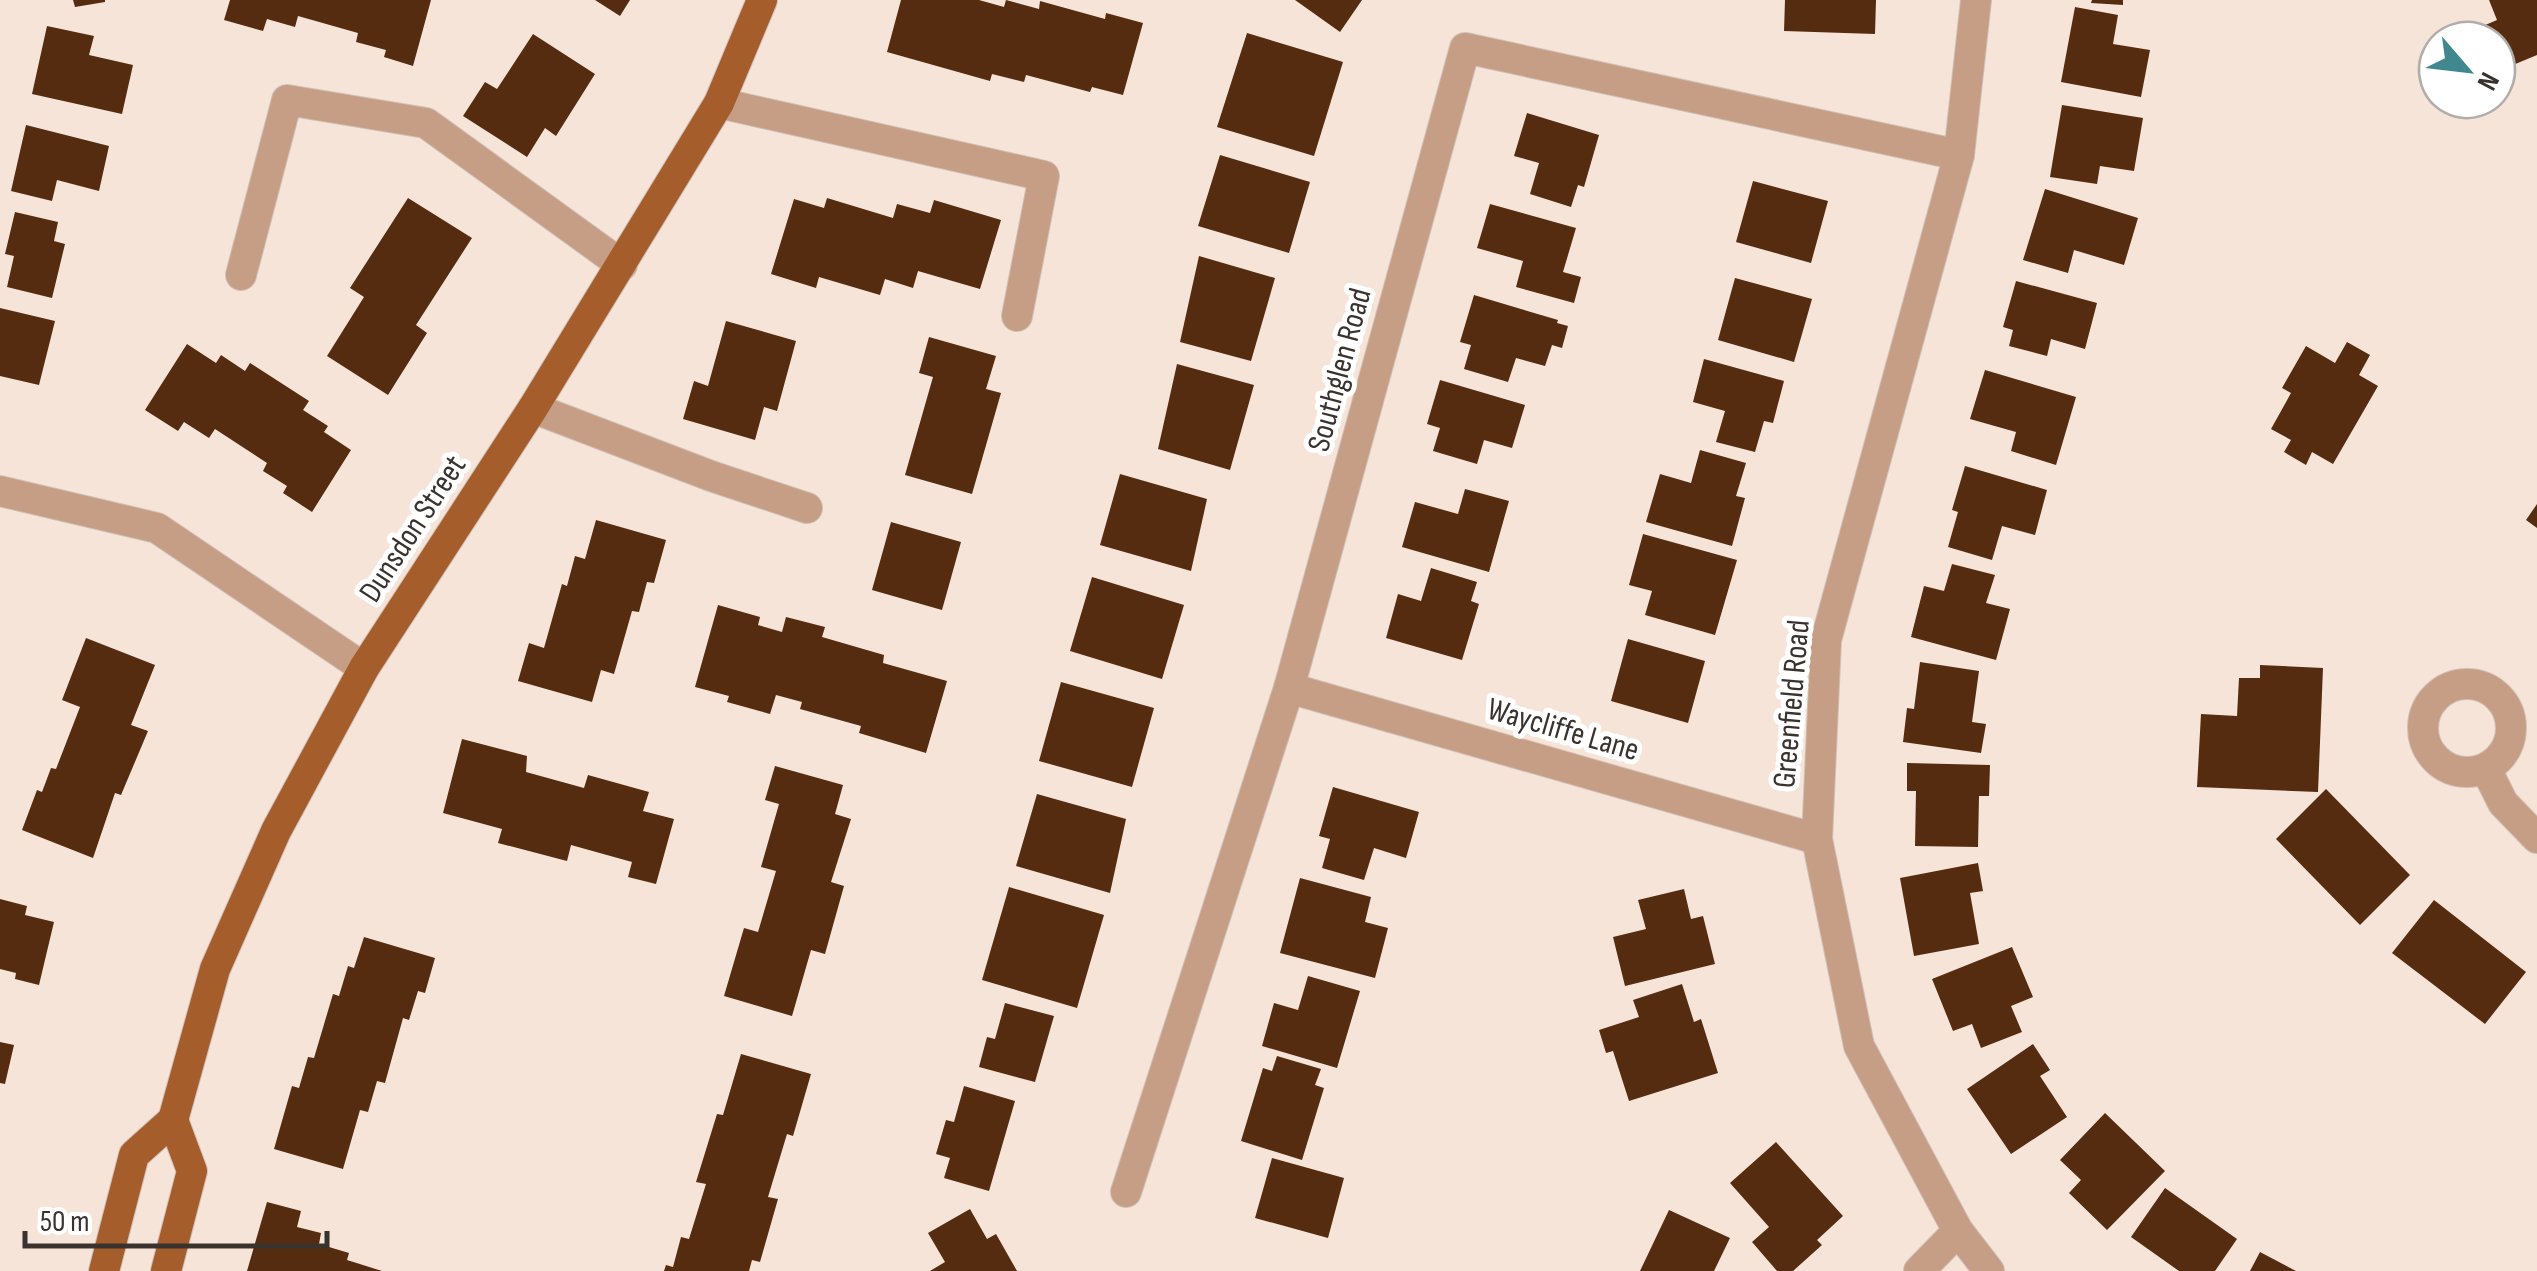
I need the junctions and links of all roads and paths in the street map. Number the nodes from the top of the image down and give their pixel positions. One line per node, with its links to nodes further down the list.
1 (762, 0): 3 (main road, Dunsdon Street)
2 (1976, 0): 4 (street, Greenfield Road)
3 (719, 104): 5 (main road, Dunsdon Street); 7 (street)
4 (1959, 155): 12 (street, Southglen Road); 15 (street, Greenfield Road)
5 (622, 265): 6 (street); 8 (main road, Dunsdon Street)
6 (240, 274)
7 (1018, 316)
8 (534, 408): 10 (street); 11 (main road, Dunsdon Street)
9 (0, 490): 11 (street)
10 (808, 508)
11 (364, 668): 16 (main road, Dunsdon Street)
12 (1289, 688): 15 (street, Waycliffe Lane); 17 (street, Southglen Road)
13 (2486, 769): 14 (street)
14 (2537, 838)
15 (1817, 839): 18 (street, Greenfield Road)
16 (173, 1120): 19 (main road); 20 (main road)
17 (1126, 1192)
18 (1958, 1231): 21 (street); 22 (street, Greenfield Road)
19 (104, 1271)
20 (166, 1271)
21 (1919, 1271)
22 (1989, 1271)

